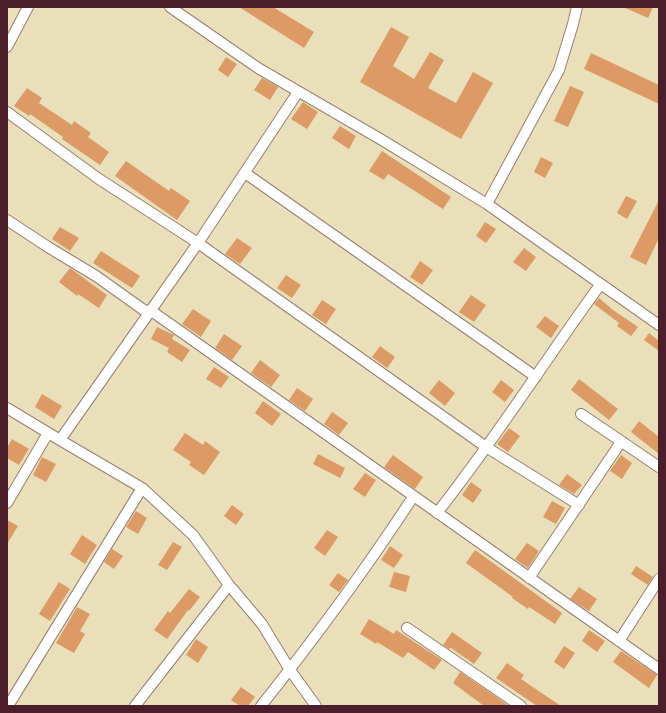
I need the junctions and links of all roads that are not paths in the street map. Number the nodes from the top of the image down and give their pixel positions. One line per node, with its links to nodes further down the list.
1 (28, 7): 4 (street)
2 (170, 7): 5 (street)
3 (576, 7): 8 (street)
4 (7, 47)
5 (298, 92): 7 (street); 8 (street)
6 (7, 112): 10 (street)
7 (245, 173): 10 (street); 14 (street)
8 (488, 204): 11 (street)
9 (7, 220): 12 (street)
10 (198, 243): 12 (street); 20 (street)
11 (600, 285): 13 (street); 14 (street)
12 (149, 312): 18 (street); 23 (street)
13 (659, 325)
14 (536, 377): 20 (street)
15 (7, 408): 17 (street)
16 (581, 414): 19 (street)
17 (48, 433): 18 (street); 24 (street)
18 (60, 440): 22 (street)
19 (621, 442): 21 (street); 25 (street)
20 (486, 447): 25 (street); 26 (street)
21 (659, 467)
22 (142, 488): 29 (street); 34 (street)
23 (413, 497): 26 (street); 33 (street)
24 (7, 503)
25 (579, 505): 27 (street)
26 (437, 513): 27 (street)
27 (529, 578): 31 (street)
28 (659, 579): 31 (street)
29 (229, 584): 33 (street); 35 (street)
30 (407, 628): 38 (street)
31 (619, 642): 32 (street)
32 (659, 669)
33 (290, 670): 36 (street); 37 (street)
34 (8, 706)
35 (135, 706)
36 (261, 706)
37 (316, 706)
38 (521, 706)

